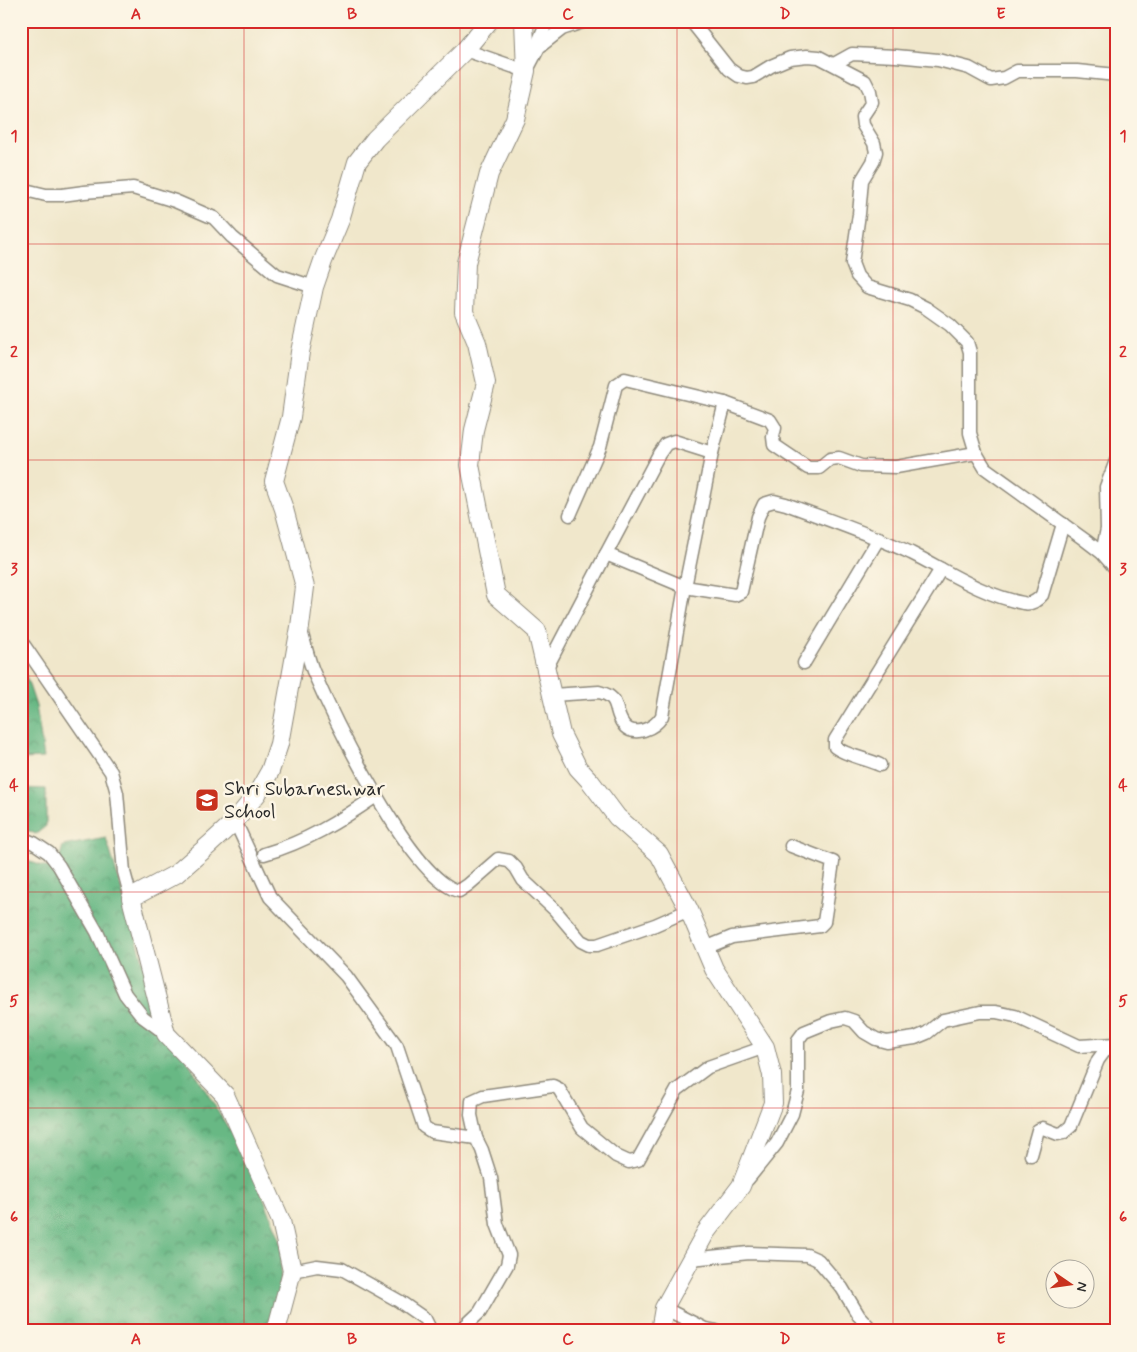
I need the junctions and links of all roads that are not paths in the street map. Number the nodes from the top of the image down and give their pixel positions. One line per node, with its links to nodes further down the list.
1 (489, 21): 6 (street)
2 (524, 21): 8 (street)
3 (547, 21): 8 (street)
4 (586, 21): 8 (street)
5 (691, 21): 7 (street)
6 (466, 50): 8 (street); 11 (street)
7 (834, 64): 9 (street); 14 (street)
8 (526, 71): 27 (street)
9 (1116, 75)
10 (21, 189): 11 (street)
11 (314, 287): 24 (street)
12 (725, 403): 13 (street); 14 (street); 16 (street)
13 (712, 453): 20 (street); 23 (street)
14 (976, 453): 17 (street)
15 (1116, 461): 19 (street)
16 (570, 515)
17 (1063, 524): 19 (street); 22 (street)
18 (878, 538): 22 (street); 23 (street); 26 (street)
19 (1102, 553): 21 (street)
20 (606, 554): 23 (street); 27 (street)
21 (1116, 568)
22 (941, 569): 29 (street)
23 (685, 587): 28 (street)
24 (300, 627): 30 (street); 31 (street)
25 (21, 641): 35 (street)
26 (804, 663)
27 (546, 669): 28 (street)
28 (552, 695): 36 (street)
29 (880, 765)
30 (376, 796): 34 (street); 36 (street)
31 (235, 821): 35 (street); 41 (street)
32 (21, 838): 38 (street)
33 (791, 846): 37 (street)
34 (264, 854)
35 (131, 898): 38 (street)
36 (689, 910): 37 (street)
37 (705, 948): 40 (street)
38 (166, 1034): 45 (street)
39 (1113, 1045): 42 (street); 43 (street)
40 (765, 1047): 41 (street); 43 (street)
41 (476, 1138): 49 (street)
42 (1031, 1155)
43 (741, 1186): 44 (street)
44 (691, 1259): 46 (street); 52 (street)
45 (292, 1270): 47 (street); 48 (street)
46 (664, 1308): 50 (street); 51 (street)
47 (276, 1331)
48 (431, 1331)
49 (460, 1331)
50 (660, 1331)
51 (716, 1331)
52 (873, 1331)

